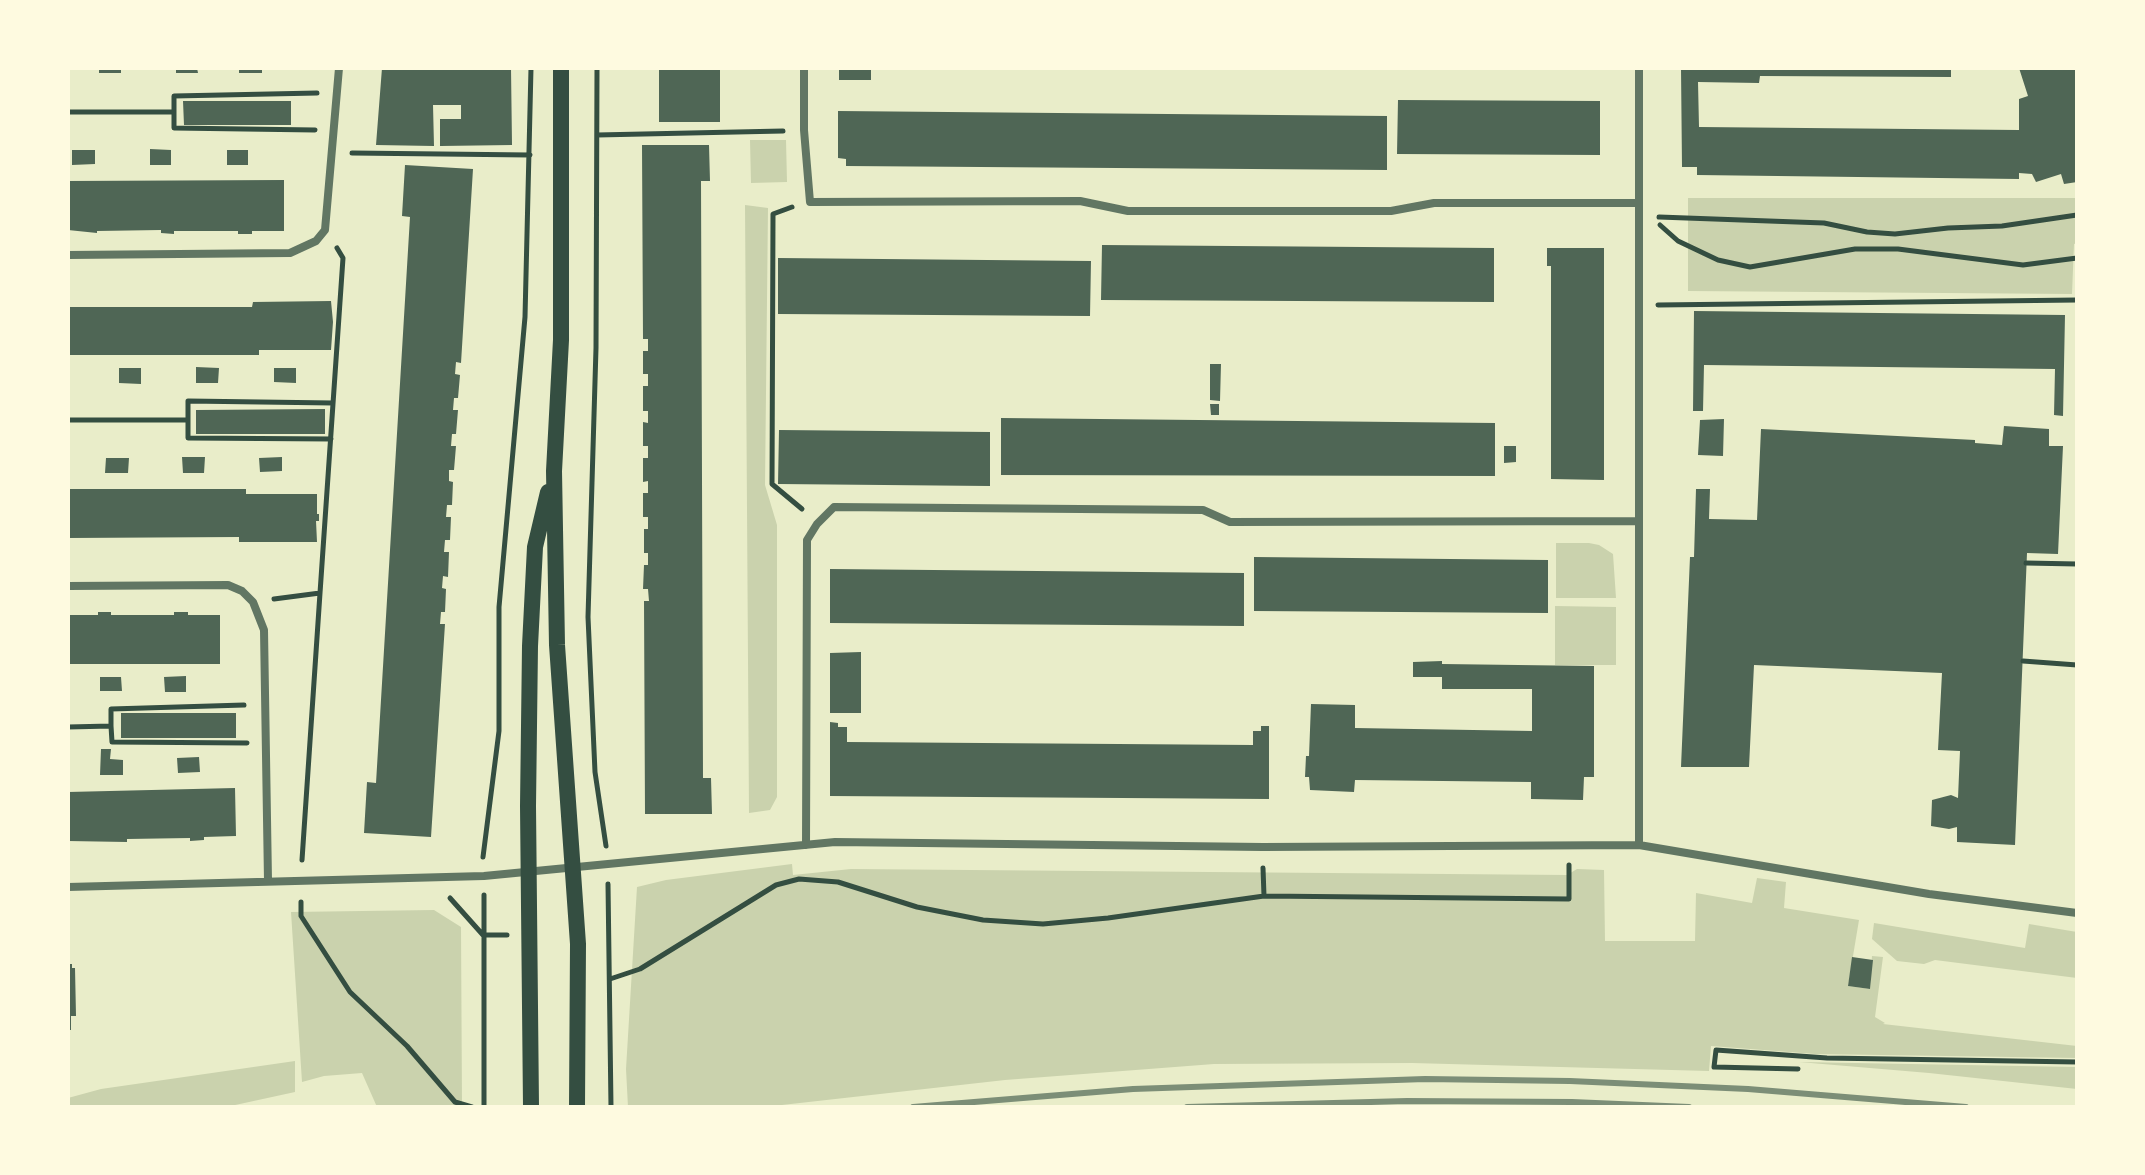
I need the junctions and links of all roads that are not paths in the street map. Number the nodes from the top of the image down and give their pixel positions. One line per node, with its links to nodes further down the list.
1 (339, 68): 6 (street)
2 (561, 68): 7 (main road)
3 (804, 68): 5 (street)
4 (1639, 68): 5 (street)
5 (1639, 203): 8 (street)
6 (68, 255)
7 (554, 471): 12 (main road); 13 (main road)
8 (1638, 521): 10 (street); 11 (street)
9 (68, 586): 14 (street)
10 (806, 845): 11 (street); 12 (street)
11 (1639, 845): 16 (street)
12 (572, 866): 13 (street); 18 (main road)
13 (528, 871): 14 (street); 17 (main road)
14 (268, 881): 15 (street)
15 (68, 887)
16 (2077, 913)
17 (531, 1107)
18 (577, 1107)

